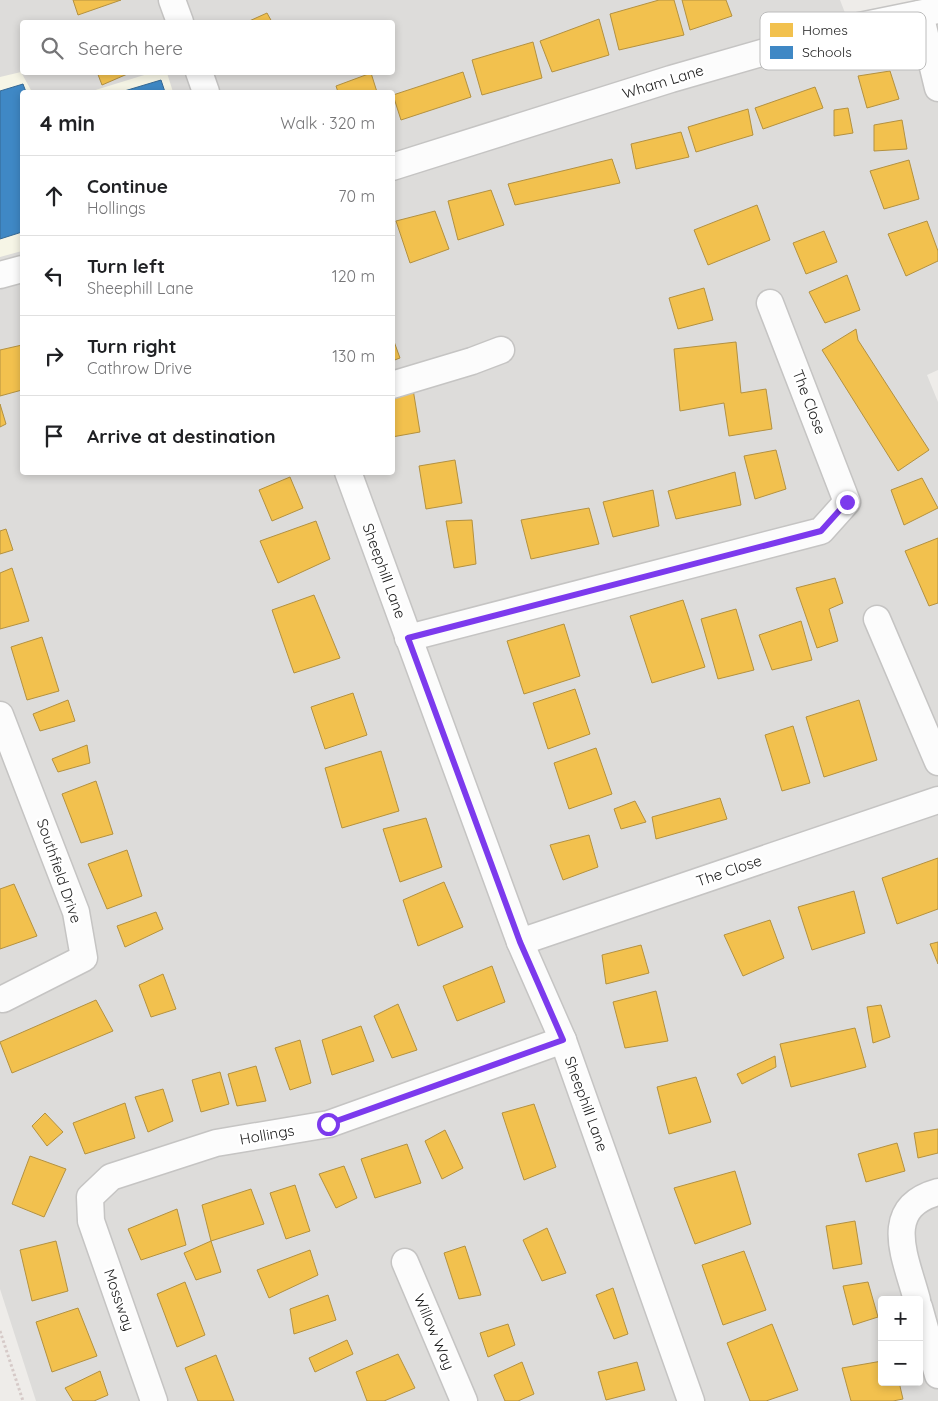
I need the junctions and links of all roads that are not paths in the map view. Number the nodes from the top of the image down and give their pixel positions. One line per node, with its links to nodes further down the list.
1 (929, 12): 4 (street)
2 (760, 53): 6 (street, Wham Lane)
3 (200, 75): 5 (street)
4 (938, 88)
5 (205, 90)
6 (395, 166)
7 (20, 270): 8 (street)
8 (0, 275)
9 (770, 303): 14 (street, The Close)
10 (502, 350): 11 (street)
11 (395, 384)
12 (349, 475): 14 (street, Sheephill Lane)
13 (877, 619): 17 (street)
14 (408, 638): 19 (street, Sheephill Lane)
15 (0, 715): 16 (street, Southfield Drive)
16 (8, 761): 20 (street, Southfield Drive)
17 (938, 762)
18 (938, 800): 19 (street, The Close)
19 (520, 942): 21 (street, Sheephill Lane)
20 (3, 999)
21 (563, 1040): 23 (street, Hollings); 30 (street, Sheephill Lane)
22 (938, 1192): 25 (street)
23 (90, 1197): 28 (street, Mossway)
24 (405, 1262): 29 (street, Willow Way)
25 (916, 1296)
26 (923, 1321): 27 (street)
27 (938, 1375)
28 (154, 1401)
29 (464, 1401)
30 (691, 1401)

